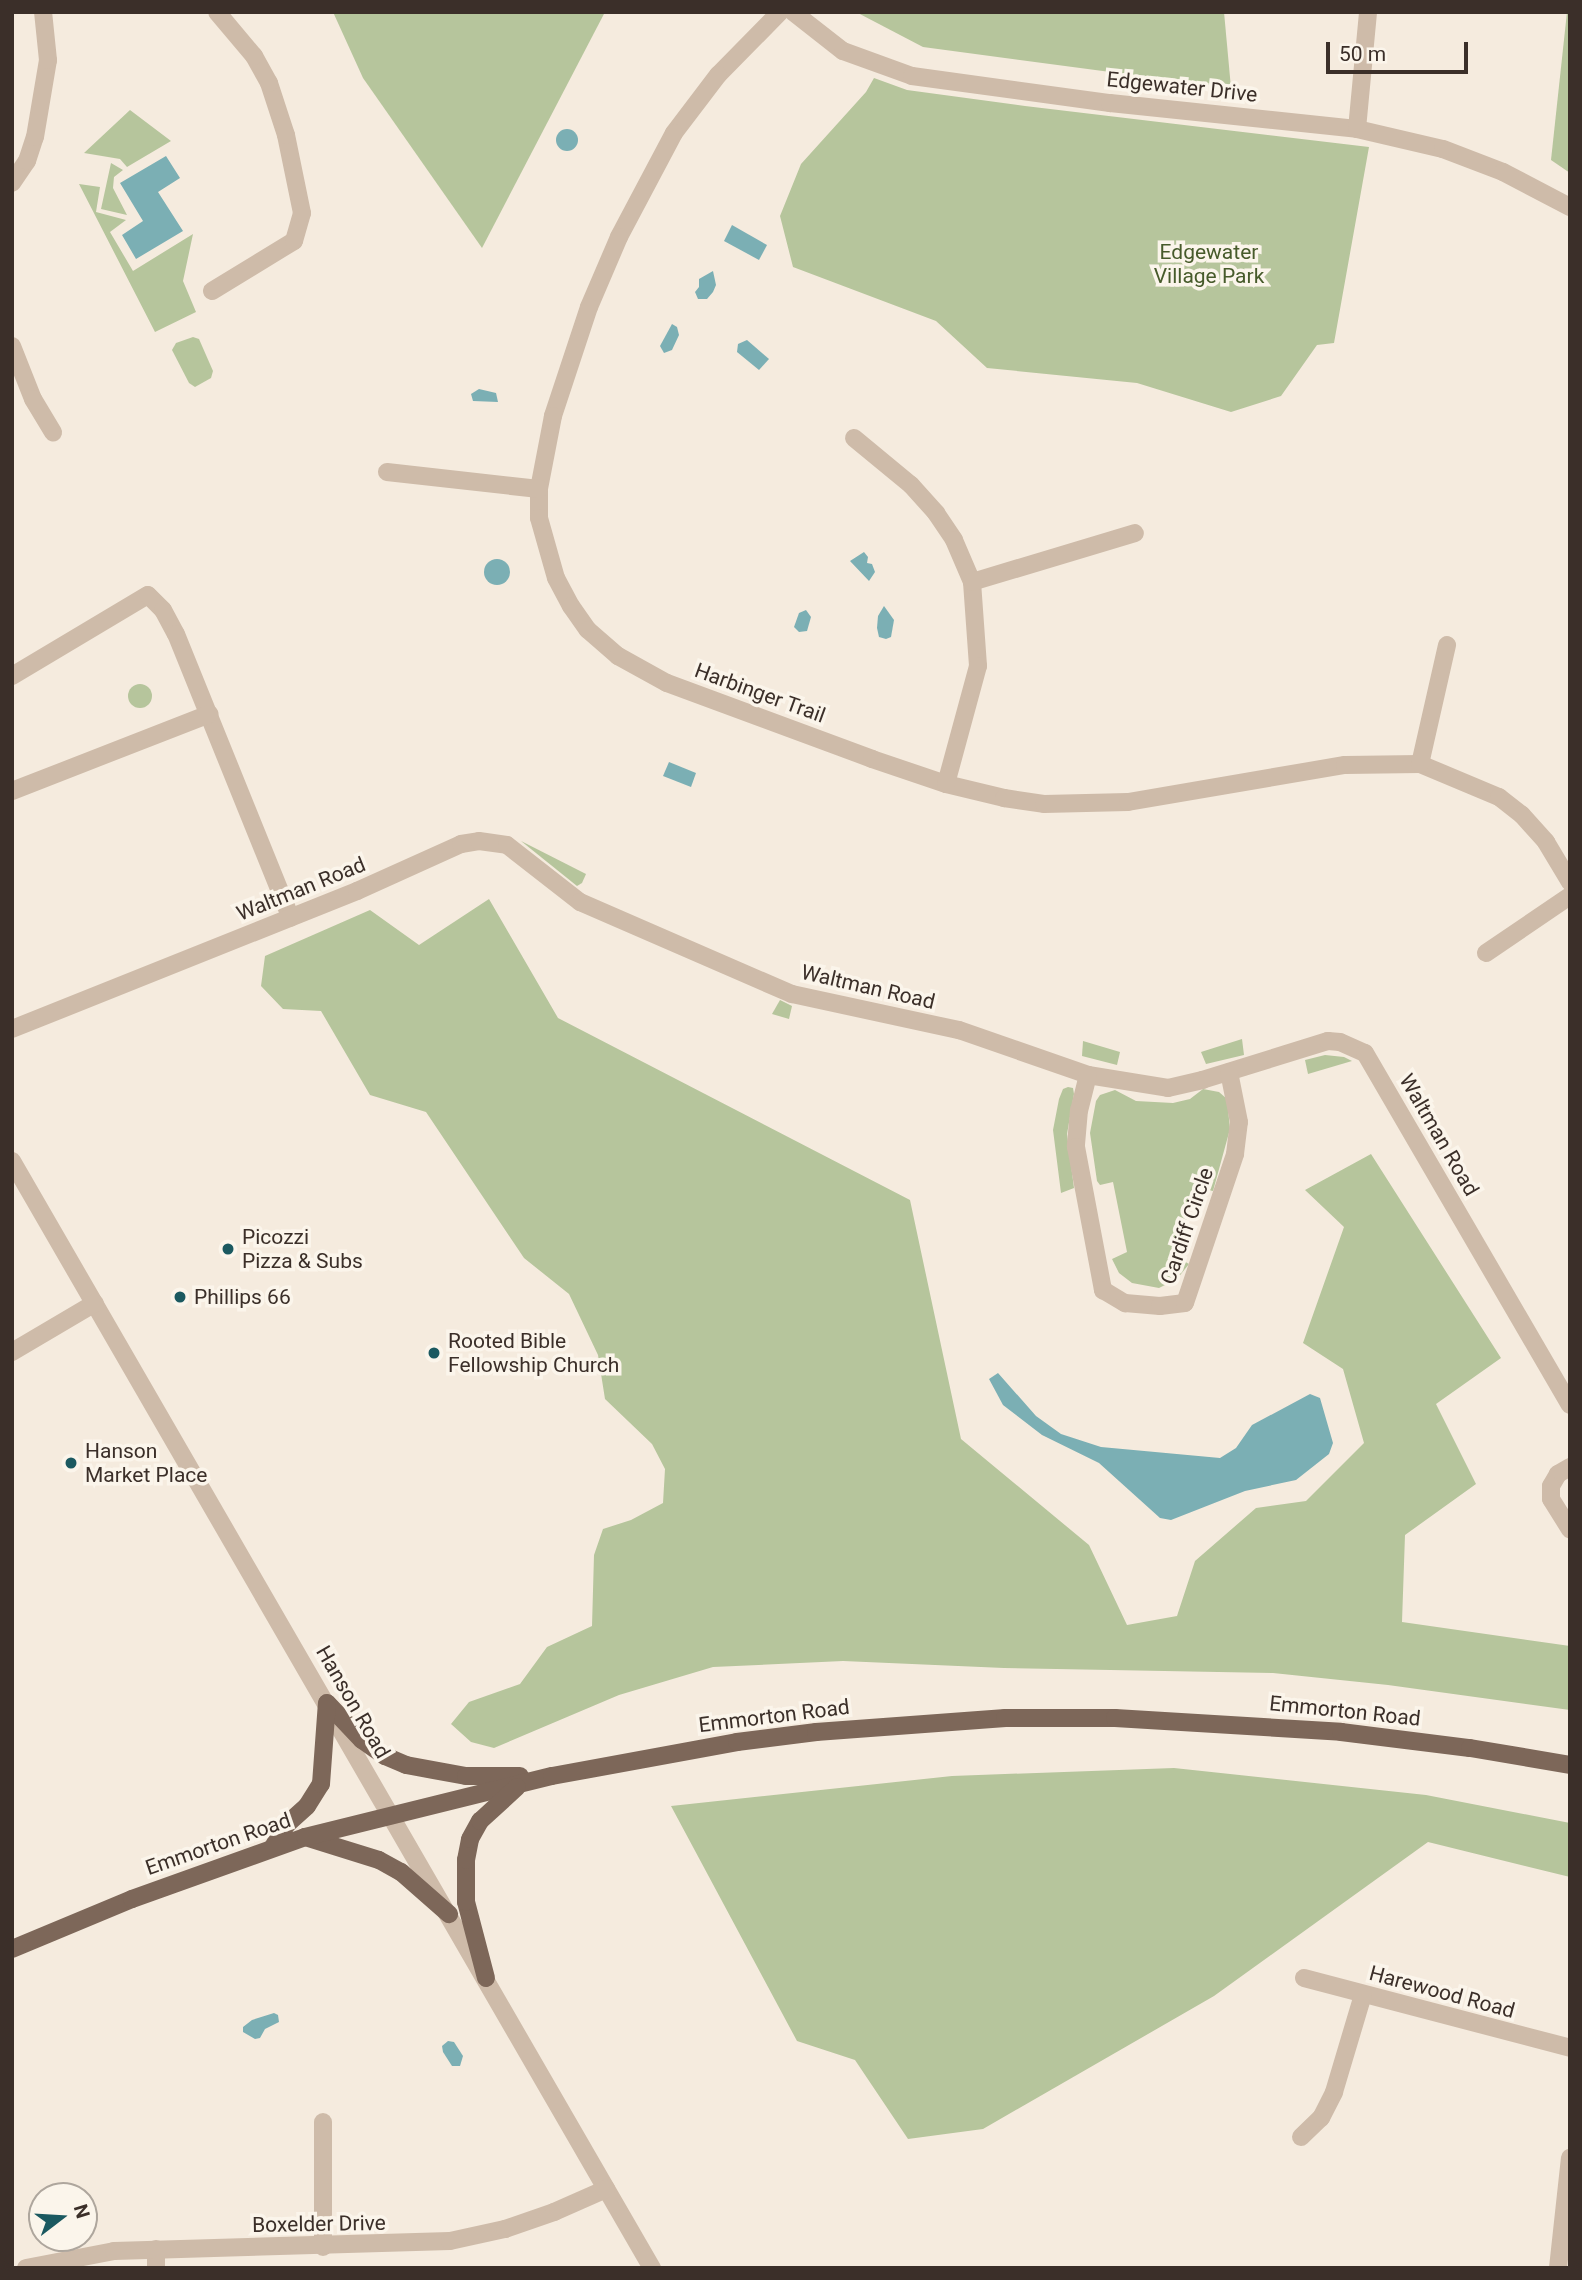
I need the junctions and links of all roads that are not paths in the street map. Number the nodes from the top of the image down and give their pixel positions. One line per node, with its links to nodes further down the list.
1 (43, 12): 7 (street)
2 (217, 12): 9 (street)
3 (780, 12): 14 (street, Harbinger Trail)
4 (793, 12): 6 (street, Edgewater Drive)
5 (1368, 12): 6 (street)
6 (1357, 129): 8 (street, Edgewater Drive)
7 (12, 183)
8 (1570, 207)
9 (212, 291)
10 (14, 357): 11 (street)
11 (53, 432)
12 (854, 438): 16 (street)
13 (387, 472): 14 (street)
14 (539, 489): 21 (street, Harbinger Trail)
15 (1135, 533): 16 (street)
16 (972, 582): 21 (street)
17 (1447, 645): 20 (street)
18 (12, 676): 19 (street)
19 (209, 714): 22 (street); 25 (street)
20 (1420, 764): 21 (street, Harbinger Trail); 23 (street, Harbinger Trail)
21 (946, 784)
22 (12, 791)
23 (1570, 882)
24 (1570, 897): 26 (street)
25 (291, 918): 27 (street, Waltman Road); 29 (street, Waltman Road)
26 (1486, 953)
27 (12, 1029)
28 (1229, 1072): 29 (street, Waltman Road); 29 (street, Cardiff Circle); 33 (street, Waltman Road)
29 (1088, 1075)
30 (12, 1161): 31 (street, Hanson Road)
31 (95, 1303): 32 (street); 36 (street, Hanson Road)
32 (12, 1352)
33 (1570, 1405)
34 (1570, 1467): 35 (street)
35 (1570, 1531)
36 (327, 1703): 38 (main road); 40 (street, Hanson Road); 42 (main road)
37 (1570, 1765): 38 (main road, Emmorton Road)
38 (552, 1776): 39 (main road, Emmorton Road)
39 (523, 1782): 40 (main road, Emmorton Road); 45 (main road)
40 (391, 1814): 41 (main road, Emmorton Road); 43 (street, Hanson Road)
41 (305, 1838): 42 (main road, Emmorton Road); 43 (main road)
42 (273, 1847): 44 (main road, Emmorton Road)
43 (449, 1914): 45 (street, Hanson Road)
44 (12, 1950)
45 (486, 1978): 52 (street, Hanson Road)
46 (1304, 1978): 47 (street, Harewood Road)
47 (1363, 1995): 48 (street, Harewood Road); 50 (street)
48 (1570, 2049)
49 (323, 2122): 53 (street)
50 (1301, 2137)
51 (1570, 2158): 58 (street)
52 (606, 2189): 53 (street, Boxelder Drive); 57 (street, Hanson Road)
53 (323, 2247): 54 (street, Boxelder Drive)
54 (156, 2249): 55 (street, Boxelder Drive); 56 (street)
55 (26, 2268)
56 (156, 2268)
57 (652, 2268)
58 (1558, 2268)

